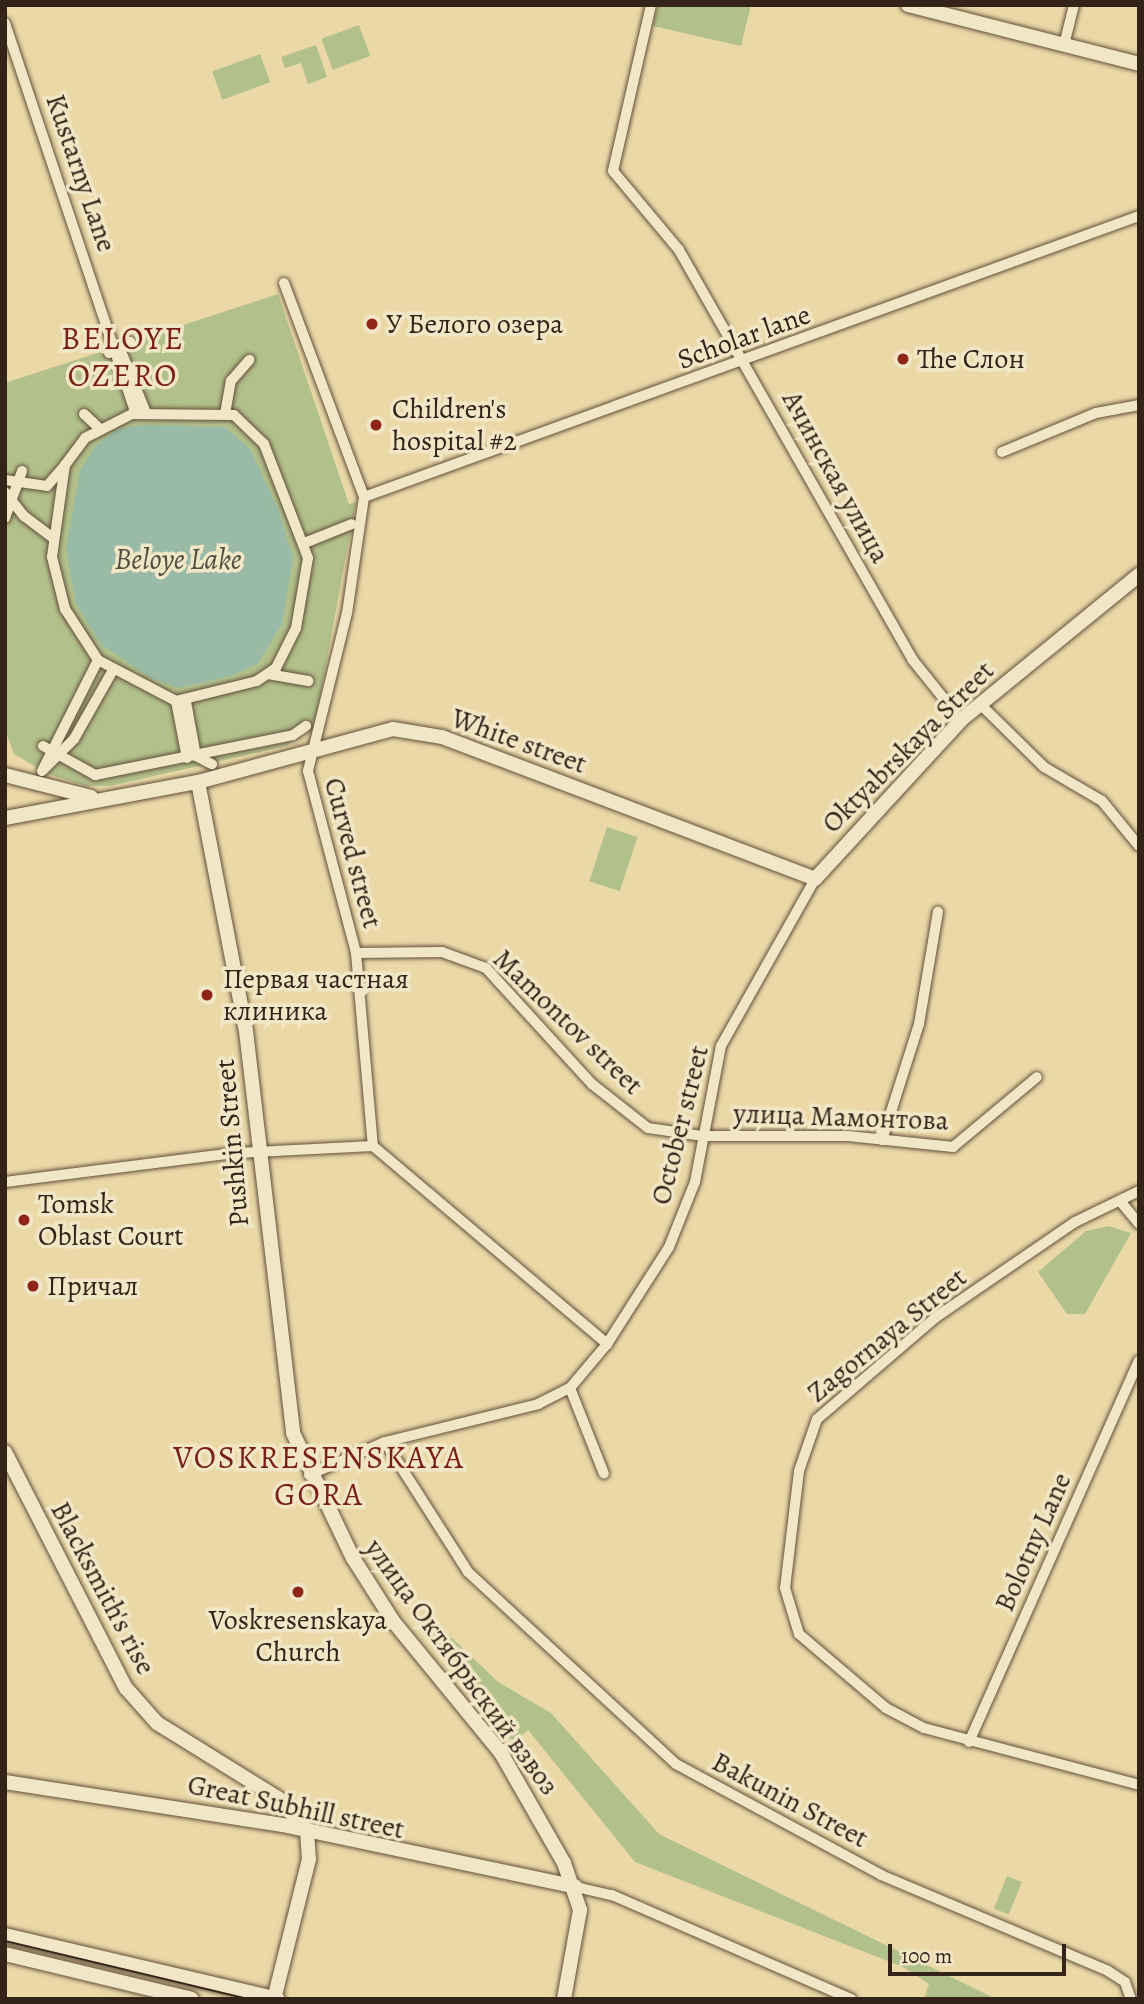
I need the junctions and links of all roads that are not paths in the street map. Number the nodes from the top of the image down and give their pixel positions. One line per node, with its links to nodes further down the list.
1 (650, 5): 12 (street, Ачинская улица)
2 (908, 5): 5 (street)
3 (1074, 5): 5 (street)
4 (5, 23): 10 (street, Kustarny Lane)
5 (1065, 45): 6 (street)
6 (1139, 64)
7 (1139, 216): 12 (street, Scholar lane)
8 (285, 283): 25 (street, Curved street)
9 (130, 342): 10 (street)
10 (114, 347): 13 (street, Kustarny Lane)
11 (249, 360): 17 (street)
12 (745, 361): 25 (street, Scholar lane); 39 (street, Ачинская улица)
13 (126, 367): 15 (street); 15 (street)
14 (1139, 405): 19 (street)
15 (140, 410): 17 (street); 18 (street)
16 (84, 414): 18 (street)
17 (225, 414): 29 (street)
18 (99, 428): 20 (street)
19 (1002, 452)
20 (65, 465): 23 (street); 28 (street)
21 (22, 471): 23 (street)
22 (5, 480): 23 (street)
23 (18, 482): 24 (street)
24 (8, 495): 26 (street); 28 (street)
25 (364, 497): 44 (street, Curved street)
26 (5, 518)
27 (352, 524): 29 (street)
28 (53, 538): 31 (street)
29 (307, 542): 33 (street)
30 (1139, 575): 38 (street, Oktyabrskaya Street)
31 (98, 660): 32 (street); 35 (street)
32 (113, 670): 36 (street); 37 (street)
33 (268, 674): 34 (street); 37 (street)
34 (308, 681)
35 (82, 684): 36 (street); 41 (street)
36 (100, 697): 42 (street)
37 (181, 702): 46 (street)
38 (980, 704): 39 (street, Oktyabrskaya Street); 52 (street)
39 (961, 720): 53 (street, Oktyabrskaya Street)
40 (306, 726): 46 (street)
41 (56, 729): 42 (street); 43 (street)
42 (74, 742): 45 (street)
43 (46, 748): 45 (street); 45 (street)
44 (311, 750): 49 (street, White street); 53 (street, White street); 55 (street, Curved street)
45 (59, 755): 46 (street)
46 (191, 757): 47 (street)
47 (212, 764)
48 (5, 775): 50 (street)
49 (198, 782): 50 (street); 60 (street, Pushkin Street)
50 (96, 799): 51 (street)
51 (5, 818)
52 (1139, 846)
53 (814, 879): 57 (street, October street)
54 (938, 912): 58 (street)
55 (356, 953): 57 (street, Mamontov street); 59 (street, Curved street)
56 (1037, 1077): 58 (street, улица Мамонтова)
57 (703, 1136): 58 (street, улица Мамонтова); 65 (street, October street)
58 (882, 1140)
59 (373, 1146): 60 (street); 65 (street)
60 (257, 1153): 61 (street); 71 (street, Pushkin Street)
61 (5, 1182)
62 (1139, 1191): 63 (street, Zagornaya Street)
63 (1120, 1201): 64 (street); 72 (street, Zagornaya Street)
64 (1139, 1224)
65 (607, 1344): 67 (street, October street)
66 (1139, 1361): 72 (street, Bolotny Lane)
67 (570, 1388): 68 (street, October street); 70 (street)
68 (385, 1442): 71 (street, October street); 83 (street, Bakunin Street)
69 (5, 1452): 75 (street, Blacksmith's rise)
70 (604, 1474)
71 (308, 1476): 76 (street, улица Октябрьский взвоз)
72 (969, 1742): 74 (street, Zagornaya Street)
73 (5, 1782): 75 (street, Great Subhill street)
74 (1139, 1785)
75 (307, 1831): 76 (street, Great Subhill street); 79 (street)
76 (576, 1887): 81 (street); 82 (street)
77 (5, 1935): 79 (street)
78 (5, 1954): 80 (street)
79 (276, 1998)
80 (192, 1999)
81 (565, 1999)
82 (851, 1999)
83 (1131, 1999)

